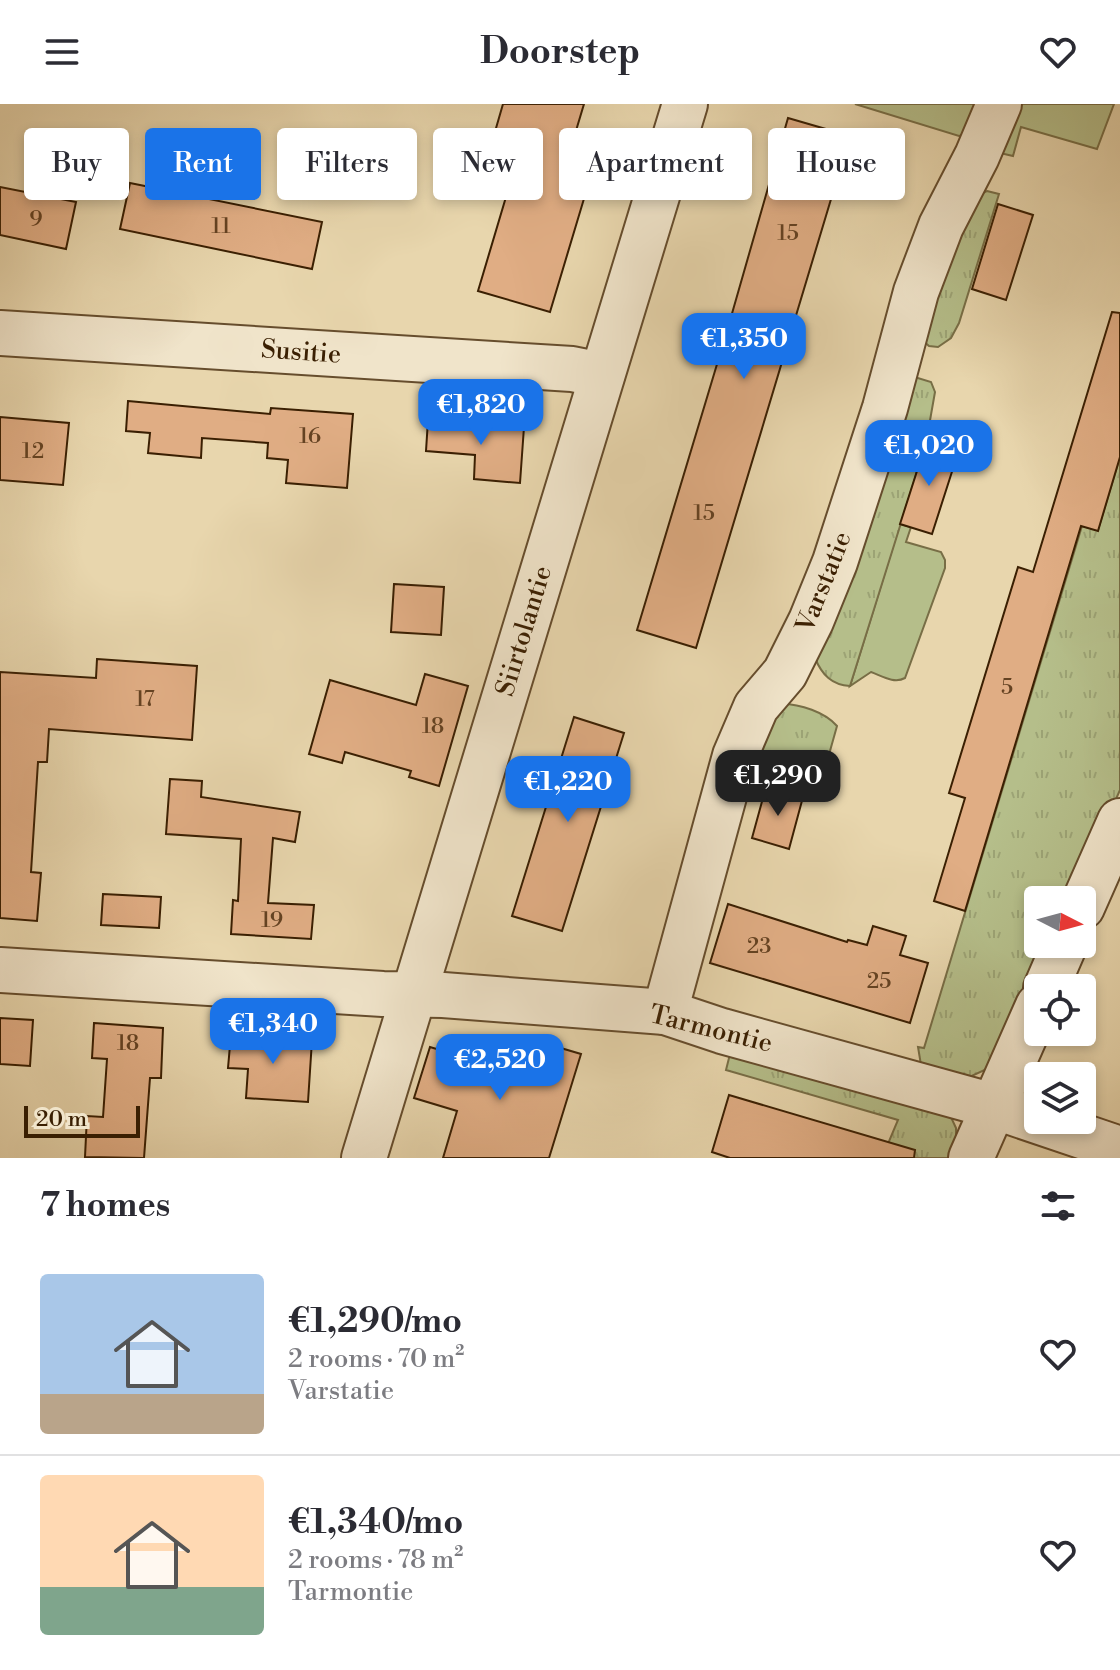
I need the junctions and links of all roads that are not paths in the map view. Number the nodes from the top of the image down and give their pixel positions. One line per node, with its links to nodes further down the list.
1 (685, 104): 4 (street, Siirtolantie)
2 (999, 104): 9 (street, Varstatie)
3 (0, 333): 4 (street, Susitie)
4 (602, 375): 8 (street, Siirtolantie)
5 (1120, 821): 6 (street)
6 (1091, 886)
7 (0, 970): 8 (street, Tarmontie)
8 (413, 994): 9 (street, Tarmontie); 13 (street, Siirtolantie)
9 (665, 1012): 11 (street, Tarmontie)
10 (1024, 1037): 11 (street)
11 (993, 1106): 12 (street, Tarmontie); 14 (street)
12 (1120, 1149)
13 (364, 1158)
14 (971, 1158)

